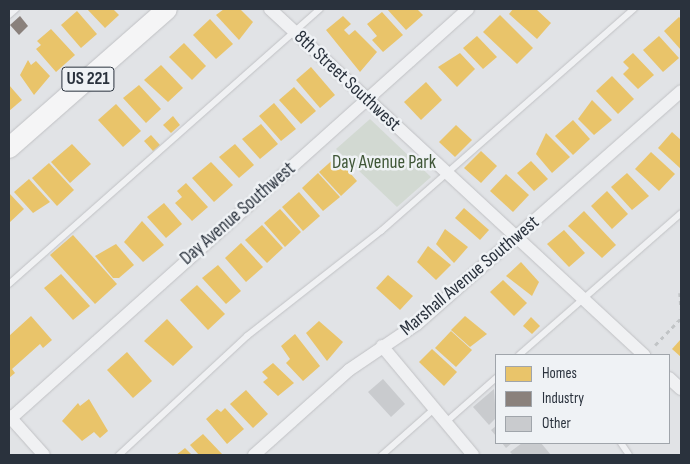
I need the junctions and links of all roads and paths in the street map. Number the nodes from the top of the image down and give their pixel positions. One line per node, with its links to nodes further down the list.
1 (16, 9): 7 (lane)
2 (167, 9): 11 (main road, US 221)
3 (270, 9): 8 (street, 8th Street Southwest)
4 (320, 9): 8 (lane)
5 (468, 9): 10 (street, Day Avenue Southwest)
6 (634, 9): 12 (lane)
7 (9, 15)
8 (294, 32): 10 (street, 8th Street Southwest); 15 (lane)
9 (681, 91): 14 (street, Marshall Avenue Southwest)
10 (367, 99): 12 (street, 8th Street Southwest); 28 (street, Day Avenue Southwest)
11 (9, 148)
12 (447, 175): 14 (street, 8th Street Southwest); 32 (lane)
13 (681, 213): 17 (lane)
14 (516, 238): 17 (street, 8th Street Southwest); 21 (street, Marshall Avenue Southwest)
15 (9, 284)
16 (680, 293): 18 (path)
17 (583, 300): 22 (lane); 23 (street, 8th Street Southwest)
18 (681, 309)
19 (681, 318): 20 (path)
20 (655, 345)
21 (382, 346): 27 (street); 33 (street, Marshall Avenue Southwest)
22 (520, 354)
23 (643, 354)
24 (495, 379): 29 (lane)
25 (670, 379): 26 (street)
26 (681, 389)
27 (434, 409): 29 (street); 34 (lane)
28 (10, 418): 31 (street)
29 (446, 422): 35 (street)
30 (622, 444): 36 (lane)
31 (44, 455)
32 (119, 455)
33 (254, 455)
34 (382, 455)
35 (473, 455)
36 (629, 455)

